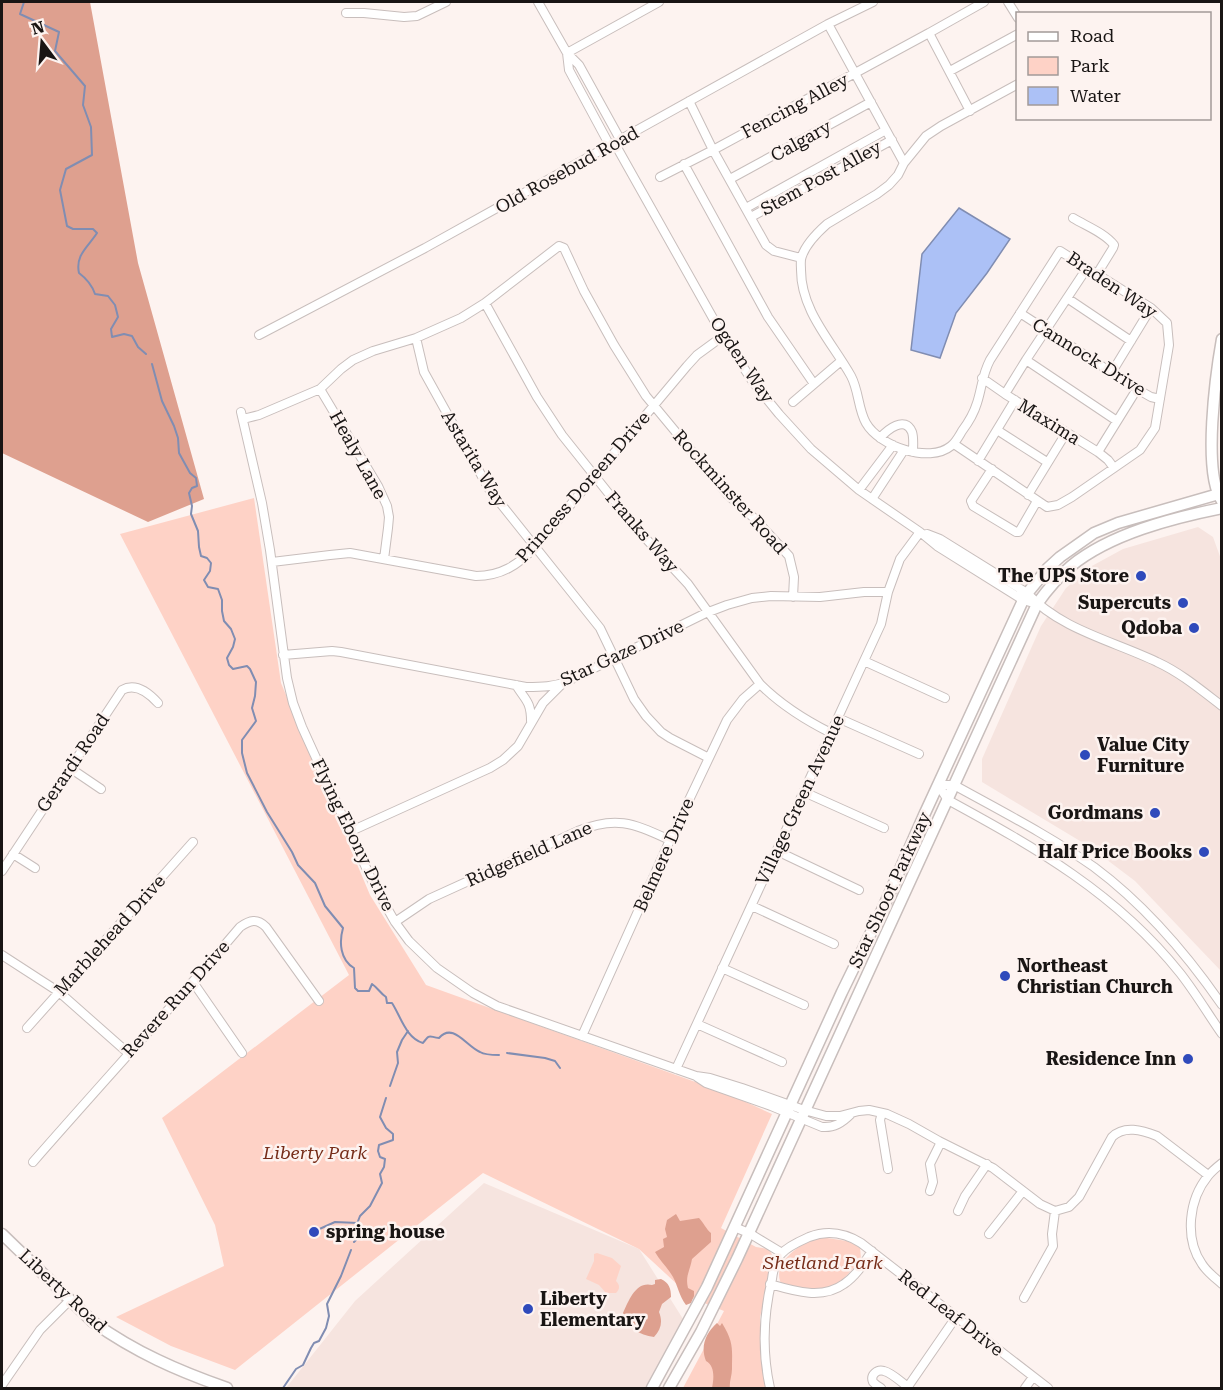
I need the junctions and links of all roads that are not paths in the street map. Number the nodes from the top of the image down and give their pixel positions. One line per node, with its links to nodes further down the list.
1 (446, 2): 7 (street)
2 (538, 2): 12 (street, Ogden Way)
3 (659, 2): 12 (street)
4 (873, 2): 9 (street, Old Rosebud Road)
5 (984, 2): 10 (street, Fencing Alley)
6 (1008, 2): 8 (street)
7 (346, 13)
8 (1016, 16)
9 (828, 24): 14 (street); 16 (street, Old Rosebud Road)
10 (929, 33): 13 (street); 14 (street, Fencing Alley)
11 (1016, 35): 13 (street)
12 (567, 53): 21 (street, Ogden Way)
13 (950, 71): 18 (street)
14 (855, 73): 17 (street); 22 (street, Fencing Alley)
15 (1016, 85): 18 (street)
16 (689, 101): 21 (street, Old Rosebud Road); 22 (street)
17 (871, 102): 19 (street); 26 (street, Calgary)
18 (970, 111): 23 (street)
19 (886, 130): 20 (street); 27 (street, Stem Post Alley)
20 (892, 140): 23 (street); 28 (street, Stem Post Alley)
21 (615, 143): 38 (street, Old Rosebud Road); 39 (street, Ogden Way)
22 (713, 150): 24 (street, Fencing Alley); 26 (street)
23 (904, 163): 30 (street)
24 (684, 164): 25 (street, Fencing Alley); 47 (street)
25 (660, 177)
26 (730, 179): 27 (street)
27 (746, 208): 28 (street)
28 (751, 217): 30 (street)
29 (1073, 218): 32 (street)
30 (801, 258): 44 (street)
31 (1087, 268): 32 (street, Braden Way); 33 (street); 36 (street, Braden Way)
32 (1097, 274): 35 (street, Braden Way)
33 (1067, 298): 37 (street); 42 (street)
34 (485, 303): 40 (street, Rockminster Road); 54 (street, Rockminster Road); 69 (street, Franks Way)
35 (1151, 308): 42 (street); 51 (street, Braden Way)
36 (1020, 313): 37 (street, Cannock Drive); 46 (street)
37 (1045, 330): 43 (street); 45 (street, Cannock Drive)
38 (259, 335)
39 (723, 336): 54 (street, Princess Doreen Drive); 70 (street, Ogden Way)
40 (416, 338): 48 (street, Rockminster Road); 77 (street, Astarita Way)
41 (1221, 339): 72 (street)
42 (1131, 341): 45 (street)
43 (1026, 360): 50 (street); 56 (street)
44 (841, 361): 47 (street); 59 (street)
45 (1112, 372): 49 (street, Cannock Drive)
46 (982, 378): 50 (street, Maxima); 60 (street)
47 (814, 384): 53 (street)
48 (320, 389): 55 (street, Rockminster Road); 78 (street, Healy Lane)
49 (1137, 389): 51 (street, Cannock Drive); 56 (street)
50 (1005, 394): 52 (street, Maxima)
51 (1160, 399): 67 (street, Braden Way)
52 (1015, 400): 57 (street); 58 (street, Maxima)
53 (793, 402)
54 (654, 406): 69 (street, Princess Doreen Drive); 82 (street, Rockminster Road)
55 (242, 416): 79 (street, Flying Ebony Drive)
56 (1117, 421): 64 (street)
57 (997, 430): 65 (street); 66 (street)
58 (1066, 433): 64 (street, Maxima); 66 (street)
59 (880, 438): 61 (street); 63 (street)
60 (954, 444): 63 (street); 65 (street)
61 (893, 445): 62 (street); 70 (street)
62 (904, 450): 63 (street); 73 (street)
63 (913, 452)
64 (1098, 452): 67 (street, Maxima)
65 (978, 461): 68 (street)
66 (1047, 462): 71 (street)
67 (1114, 468): 74 (street, Braden Way)
68 (992, 470): 71 (street); 74 (street)
69 (594, 477): 77 (street, Princess Doreen Drive); 84 (street, Franks Way)
70 (859, 490): 73 (street, Ogden Way)
71 (1028, 495): 74 (street)
72 (1220, 496): 81 (street, Star Shoot Parkway)
73 (872, 499): 76 (street, Ogden Way)
74 (1037, 501)
75 (1221, 508): 83 (street, Star Shoot Parkway)
76 (920, 532): 80 (street, Village Green Avenue); 81 (street, Ogden Way)
77 (535, 548): 78 (street, Princess Doreen Drive); 86 (street, Astarita Way)
78 (384, 559): 79 (street, Princess Doreen Drive)
79 (272, 562): 85 (street, Flying Ebony Drive)
80 (888, 592): 82 (street, Star Gaze Drive); 87 (street, Village Green Avenue)
81 (1025, 596): 83 (street, Ogden Way); 100 (street, Star Shoot Parkway)
82 (794, 597): 84 (street, Star Gaze Drive)
83 (1037, 604): 93 (street, Ogden Way); 101 (street, Star Shoot Parkway)
84 (708, 613): 86 (street, Star Gaze Drive); 89 (street, Franks Way)
85 (283, 655): 90 (street, Star Gaze Drive); 106 (street, Flying Ebony Drive)
86 (615, 658): 88 (street, Star Gaze Drive); 98 (street, Astarita Way)
87 (864, 661): 91 (street); 94 (street, Village Green Avenue)
88 (564, 683): 90 (street, Star Gaze Drive); 95 (street)
89 (760, 684): 96 (street, Franks Way); 98 (street, Belmere Drive)
90 (516, 685): 95 (street)
91 (945, 698)
92 (158, 703): 99 (street, Gerardi Road)
93 (1221, 706)
94 (838, 718): 96 (street, Village Green Avenue); 97 (street)
95 (531, 723): 106 (street)
96 (831, 733): 103 (street, Village Green Avenue)
97 (919, 754)
98 (709, 758): 107 (street, Belmere Drive)
99 (70, 768): 102 (street); 110 (street, Gerardi Road)
100 (938, 785): 101 (street); 104 (street); 132 (street, Star Shoot Parkway)
101 (954, 785): 104 (street, Star Shoot Parkway); 123 (street)
102 (101, 789)
103 (804, 792): 105 (street); 109 (street, Village Green Avenue)
104 (948, 800): 126 (street); 134 (street, Star Shoot Parkway)
105 (884, 828)
106 (349, 832): 115 (street, Flying Ebony Drive)
107 (670, 840): 115 (street, Ridgefield Lane); 127 (street, Belmere Drive)
108 (193, 842): 120 (street, Marblehead Drive)
109 (777, 851): 113 (street); 114 (street, Village Green Avenue)
110 (13, 854): 111 (street); 112 (street, Gerardi Road)
111 (35, 868)
112 (2, 871)
113 (859, 890)
114 (752, 906): 116 (street); 118 (street, Village Green Avenue)
115 (395, 922): 127 (street, Flying Ebony Drive)
116 (834, 944)
117 (2, 955): 120 (street)
118 (722, 968): 122 (street); 124 (street, Village Green Avenue)
119 (193, 982): 121 (street, Revere Run Drive); 128 (street, Revere Run Drive); 129 (street)
120 (58, 992): 125 (street, Marblehead Drive); 128 (street)
121 (319, 1001)
122 (804, 1005)
123 (1221, 1005)
124 (697, 1024): 130 (street); 131 (street, Village Green Avenue)
125 (27, 1028)
126 (1221, 1034)
127 (582, 1036): 131 (street, Flying Ebony Drive)
128 (128, 1053): 136 (street, Revere Run Drive)
129 (242, 1053)
130 (782, 1062)
131 (676, 1069): 132 (street, Flying Ebony Drive)
132 (789, 1109): 134 (street, Flying Ebony Drive); 145 (street, Star Shoot Parkway)
133 (882, 1113): 134 (street, Flying Ebony Drive); 135 (street, Flying Ebony Drive); 139 (street)
134 (802, 1114): 146 (street, Star Shoot Parkway)
135 (941, 1142): 138 (street, Flying Ebony Drive); 141 (street)
136 (33, 1162)
137 (1221, 1163): 140 (street)
138 (987, 1164): 142 (street, Flying Ebony Drive); 143 (street)
139 (888, 1169)
140 (1208, 1175): 144 (street); 152 (street)
141 (930, 1191)
142 (1023, 1191): 144 (street, Flying Ebony Drive); 148 (street)
143 (958, 1211)
144 (1054, 1211): 153 (street)
145 (734, 1227): 146 (street); 160 (street, Star Shoot Parkway)
146 (749, 1233): 150 (street); 161 (street, Star Shoot Parkway)
147 (2, 1234): 154 (street, Liberty Road)
148 (989, 1234)
149 (872, 1251): 150 (street, Red Leaf Drive); 151 (street); 155 (street, Red Leaf Drive)
150 (782, 1253): 151 (street)
151 (770, 1284): 162 (street)
152 (1221, 1284)
153 (1024, 1298)
154 (70, 1300): 157 (street); 159 (street, Liberty Road)
155 (956, 1317): 156 (street, Red Leaf Drive); 158 (street)
156 (1033, 1377): 164 (street); 165 (street, Red Leaf Drive)
157 (2, 1385)
158 (908, 1388): 163 (street)
159 (227, 1389)
160 (652, 1389)
161 (669, 1389)
162 (770, 1389)
163 (880, 1389)
164 (1025, 1389)
165 (1048, 1389)

